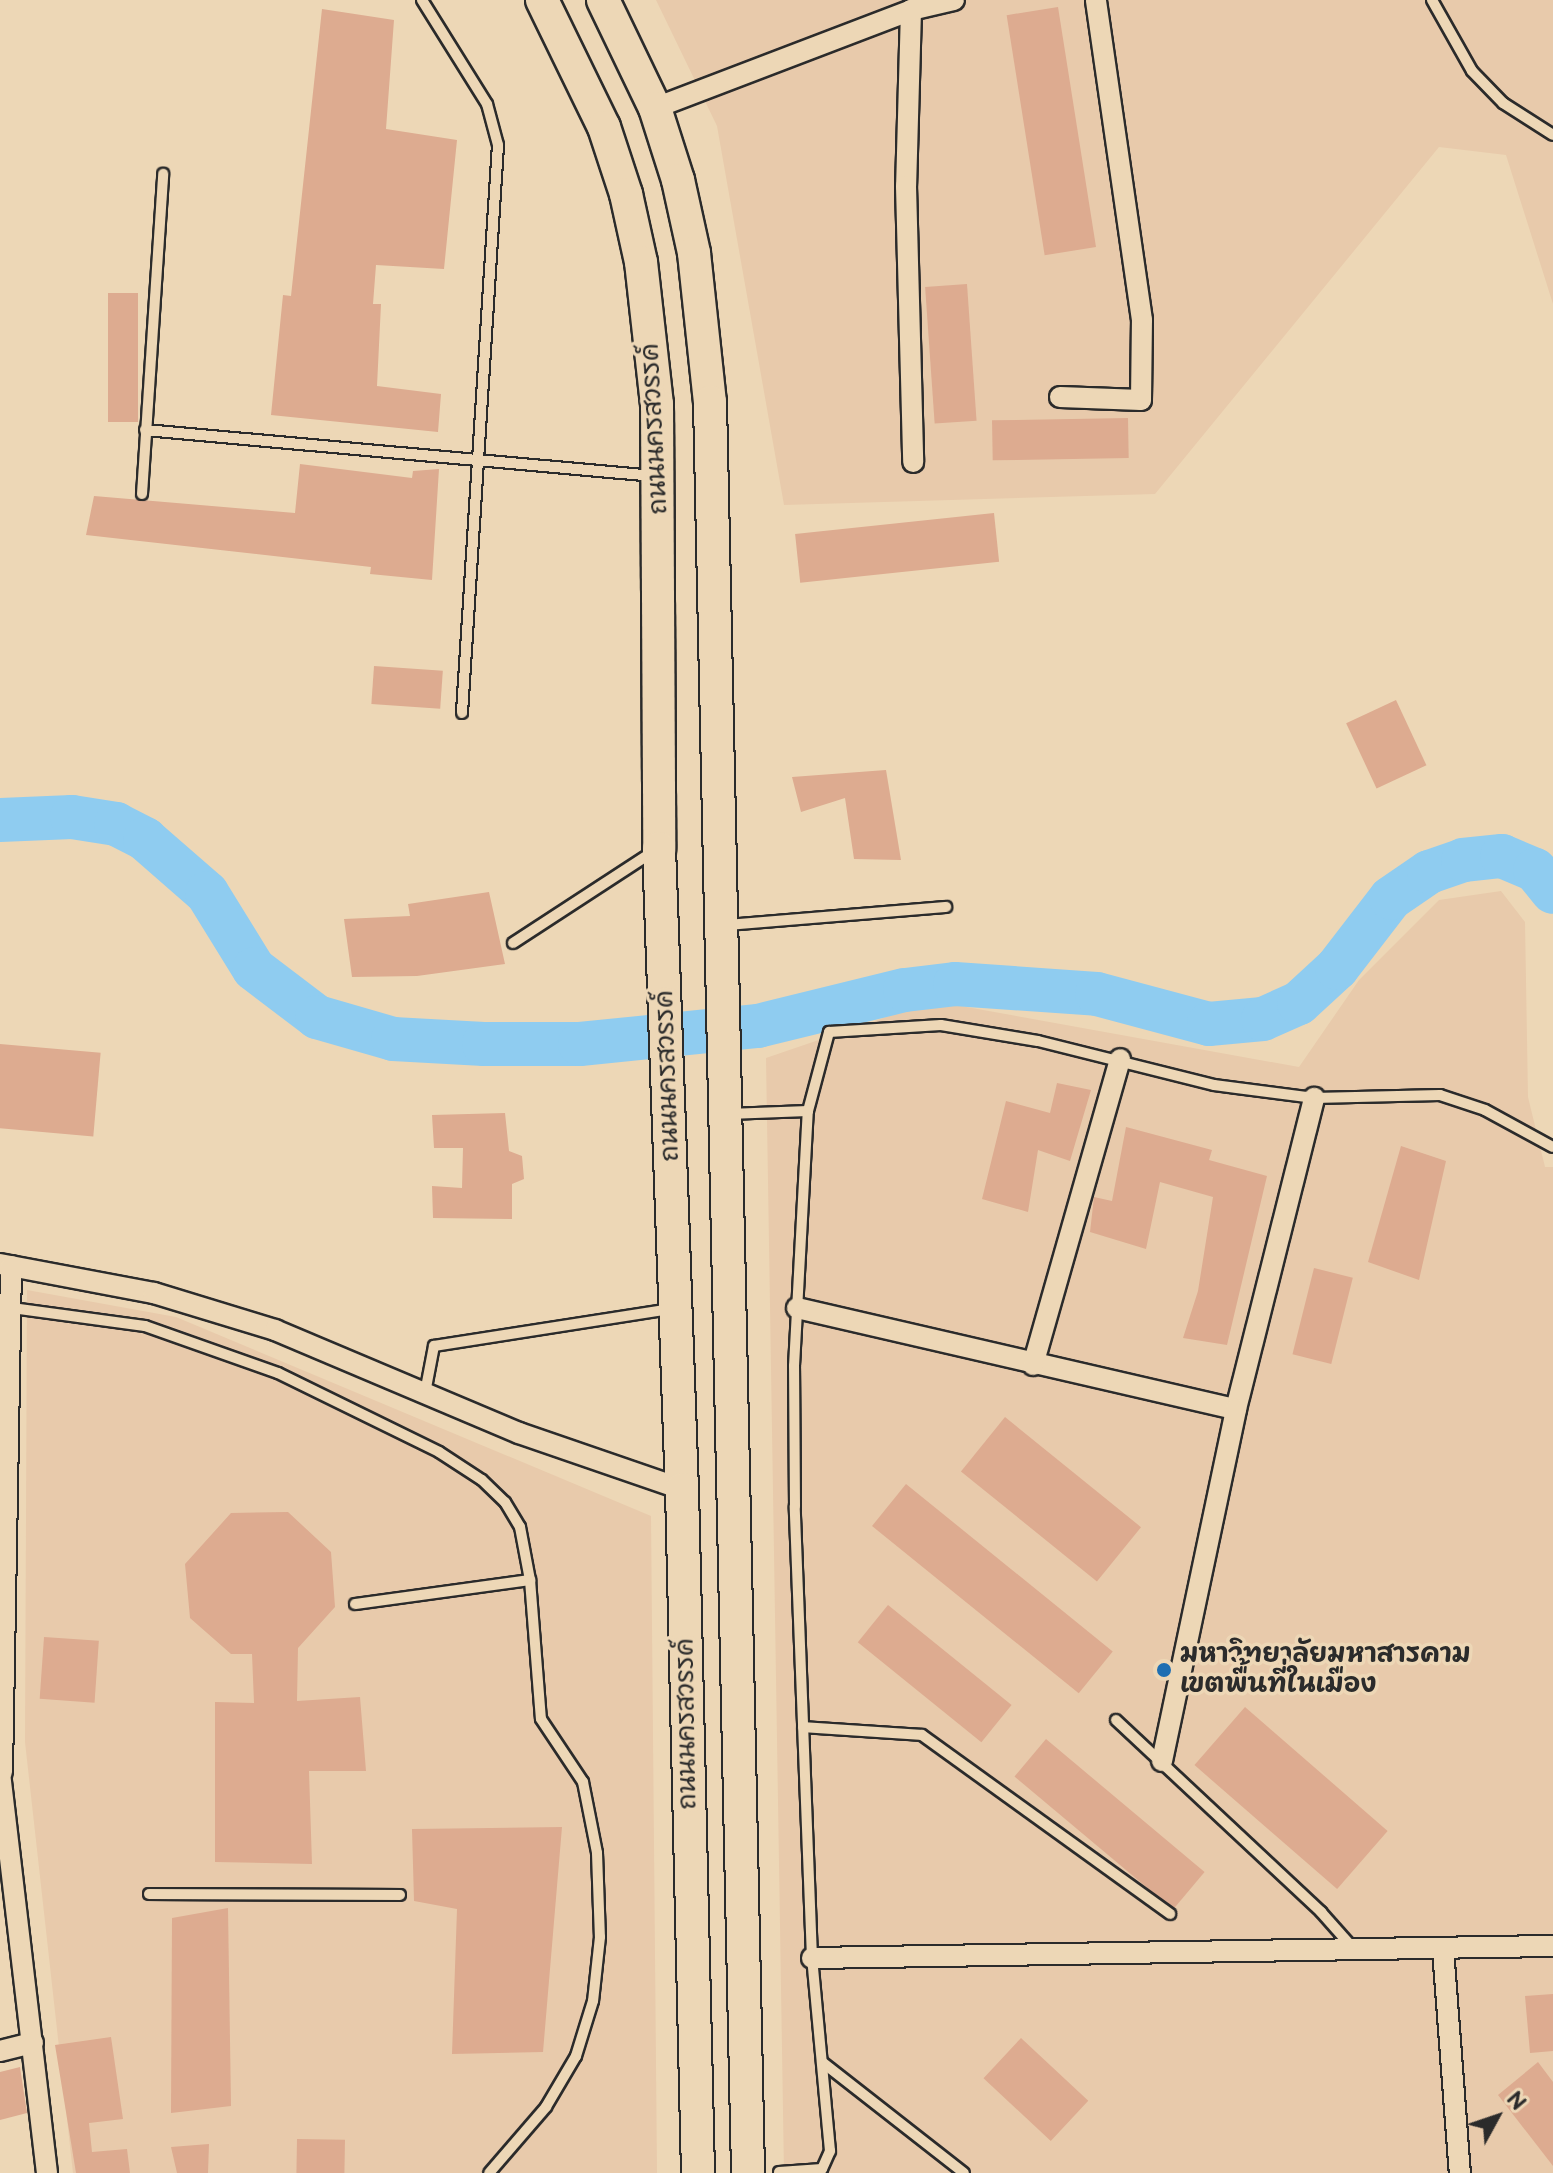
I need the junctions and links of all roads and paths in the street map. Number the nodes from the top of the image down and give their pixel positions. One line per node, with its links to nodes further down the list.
1 (422, 0): 13 (lane)
2 (542, 0): 15 (main road, ถนนนครสวรรค์)
3 (603, 0): 8 (main road, ถนนนครสวรรค์)
4 (954, 0): 7 (street)
5 (1096, 0): 11 (street)
6 (1432, 0): 9 (lane)
7 (911, 10): 8 (street); 14 (street)
8 (655, 108): 20 (main road, ถนนนครสวรรค์)
9 (1553, 135)
10 (163, 174): 12 (lane)
11 (1060, 397)
12 (145, 430): 13 (lane); 16 (lane)
13 (475, 460): 15 (lane); 17 (lane)
14 (913, 462)
15 (660, 477): 18 (main road, ถนนนครสวรรค์)
16 (142, 494)
17 (462, 713)
18 (659, 848): 21 (lane); 29 (main road, ถนนนครสวรรค์)
19 (946, 907): 20 (lane)
20 (724, 925): 24 (main road, ถนนนครสวรรค์)
21 (513, 943)
22 (1120, 1059): 23 (lane); 25 (lane); 31 (street)
23 (1314, 1098): 26 (lane); 33 (street)
24 (727, 1103): 25 (lane); 37 (main road, ถนนนครสวรรค์)
25 (808, 1111): 30 (lane)
26 (1553, 1147)
27 (6, 1265): 28 (street); 32 (street)
28 (12, 1308): 35 (lane); 42 (street)
29 (674, 1308): 32 (lane); 34 (main road, ถนนนครสวรรค์)
30 (797, 1308): 31 (street); 40 (lane)
31 (1033, 1365): 33 (street)
32 (424, 1395): 34 (street)
33 (1236, 1409): 41 (street)
34 (682, 1489): 38 (main road, ถนนนครสวรรค์)
35 (530, 1580): 36 (lane); 55 (lane)
36 (355, 1604)
37 (740, 1684): 38 (main road); 57 (main road, ถนนนครสวรรค์)
38 (686, 1685): 56 (main road, ถนนนครสวรรค์)
39 (1116, 1720): 41 (lane)
40 (803, 1727): 45 (lane); 49 (lane)
41 (1162, 1761): 48 (lane)
42 (1, 1772): 50 (street)
43 (149, 1894): 44 (lane)
44 (400, 1895)
45 (1170, 1914)
46 (1553, 1946): 47 (street)
47 (1443, 1949): 48 (street); 59 (street)
48 (1357, 1952): 49 (street)
49 (812, 1958): 52 (lane)
50 (33, 2043): 51 (street); 54 (street)
51 (0, 2051)
52 (822, 2062): 53 (lane); 58 (lane)
53 (779, 2172)
54 (47, 2173)
55 (489, 2173)
56 (698, 2173)
57 (748, 2173)
58 (964, 2173)
59 (1460, 2173)

